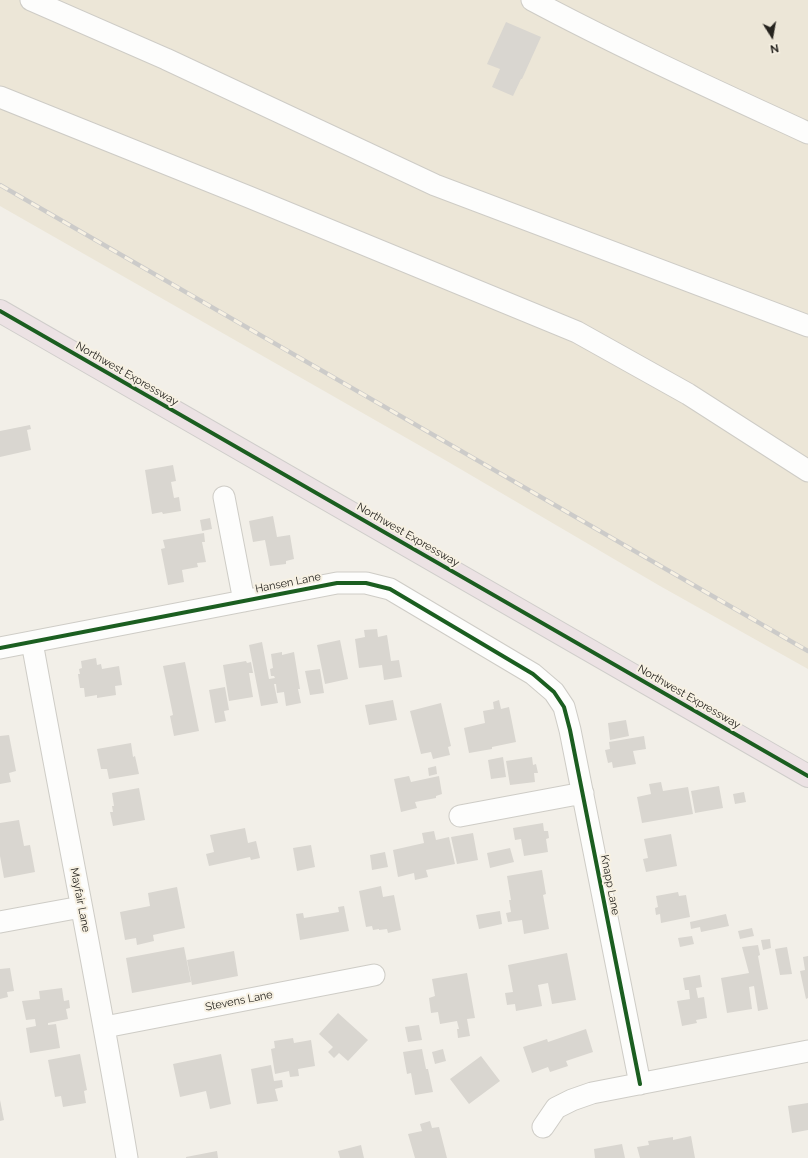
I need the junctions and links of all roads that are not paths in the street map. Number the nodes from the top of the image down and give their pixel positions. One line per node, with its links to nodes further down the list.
1 (31, 0): 6 (street)
2 (532, 0): 4 (street)
3 (0, 97): 7 (street)
4 (808, 134)
5 (0, 311): 13 (main road, Northwest Expressway)
6 (808, 326)
7 (808, 471)
8 (224, 496): 9 (street)
9 (244, 601): 10 (street, Hansen Lane); 12 (street, Hansen Lane)
10 (32, 642): 11 (street, Hansen Lane); 16 (street, Mayfair Lane)
11 (0, 648)
12 (554, 692): 14 (street, Knapp Lane)
13 (808, 776)
14 (583, 793): 15 (street); 21 (street, Knapp Lane)
15 (460, 816)
16 (81, 907): 17 (street); 19 (street, Mayfair Lane)
17 (0, 922)
18 (374, 975): 19 (street, Stevens Lane)
19 (105, 1027): 23 (street, Mayfair Lane)
20 (808, 1051): 21 (street)
21 (640, 1084): 22 (street)
22 (543, 1127)
23 (127, 1158)

